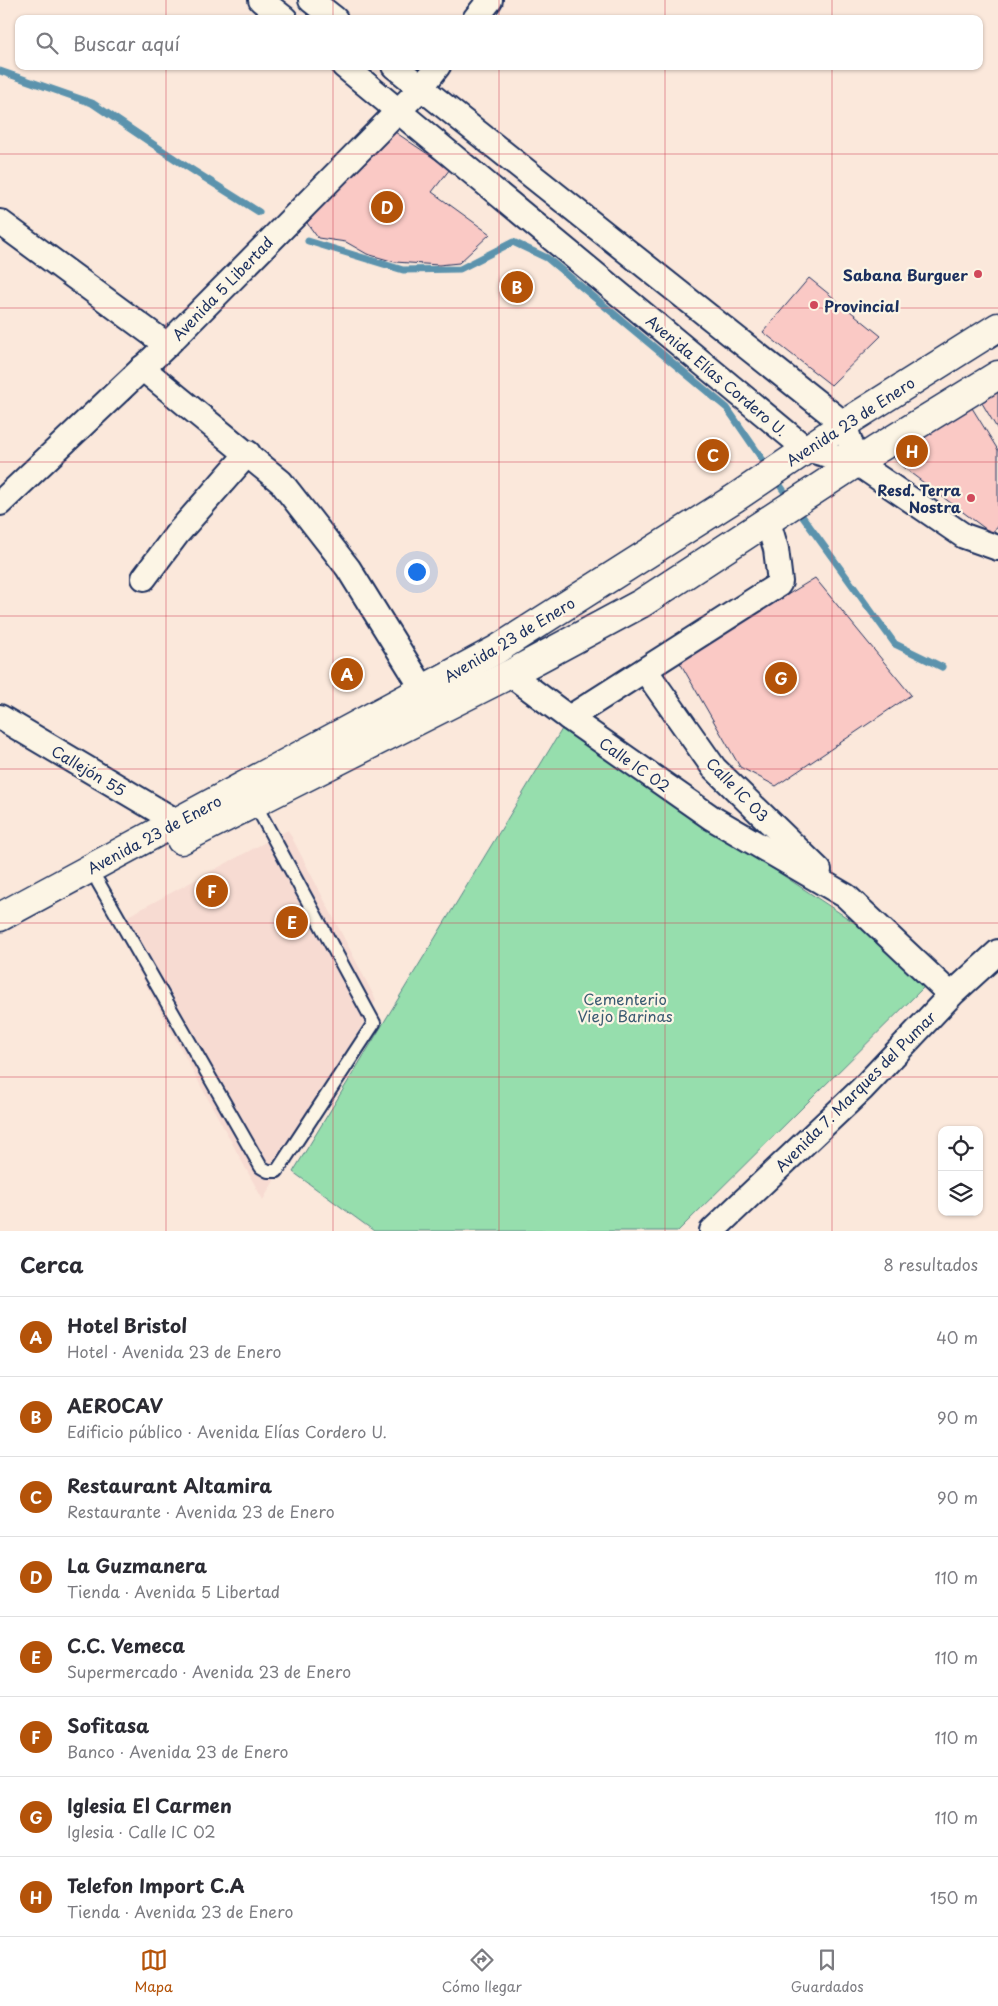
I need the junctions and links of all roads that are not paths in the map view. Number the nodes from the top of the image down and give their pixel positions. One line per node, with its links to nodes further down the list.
1 (261, 0): 4 (street)
2 (311, 0): 5 (street)
3 (490, 0): 6 (street)
4 (280, 15)
5 (330, 15)
6 (478, 15)
7 (349, 70): 11 (street, Avenida Elías Cordero U.)
8 (399, 70): 10 (street)
9 (435, 70): 10 (street, Avenida 5 Libertad)
10 (421, 88): 11 (street, Avenida 5 Libertad); 17 (street)
11 (398, 110): 14 (street, Avenida 5 Libertad); 18 (street, Avenida Elías Cordero U.)
12 (0, 222): 14 (street)
13 (998, 327): 17 (street, Avenida 23 de Enero)
14 (166, 345): 15 (street, Avenida 5 Libertad)
15 (142, 368): 19 (street); 21 (street, Avenida 5 Libertad)
16 (998, 376): 20 (street, Avenida 23 de Enero)
17 (844, 424): 18 (street, Avenida 23 de Enero); 20 (street)
18 (806, 449): 20 (street, Avenida Elías Cordero U.); 27 (street, Avenida 23 de Enero)
19 (248, 452): 24 (street); 27 (street)
20 (857, 463): 22 (street, Avenida 23 de Enero); 23 (street, Avenida Elías Cordero U.)
21 (0, 503)
22 (768, 522): 25 (street); 26 (street, Avenida 23 de Enero)
23 (998, 548)
24 (144, 578)
25 (645, 670): 29 (street); 33 (street, Calle IC 03)
26 (510, 674): 29 (street, Calle IC 02); 30 (street, Avenida 23 de Enero)
27 (423, 689): 31 (street, Avenida 23 de Enero)
28 (0, 717): 31 (street, Callejón 55)
29 (569, 718): 33 (street, Calle IC 02)
30 (255, 804): 32 (street, Avenida 23 de Enero); 32 (lane)
31 (178, 822): 34 (street, Avenida 23 de Enero)
32 (98, 882): 35 (street, Avenida 23 de Enero)
33 (846, 896): 37 (street, Calle IC 02)
34 (0, 918)
35 (0, 934)
36 (998, 952): 37 (street, Avenida 7. Marques del Pumar)
37 (951, 995): 38 (street, Avenida 7. Marques del Pumar)
38 (712, 1231)

